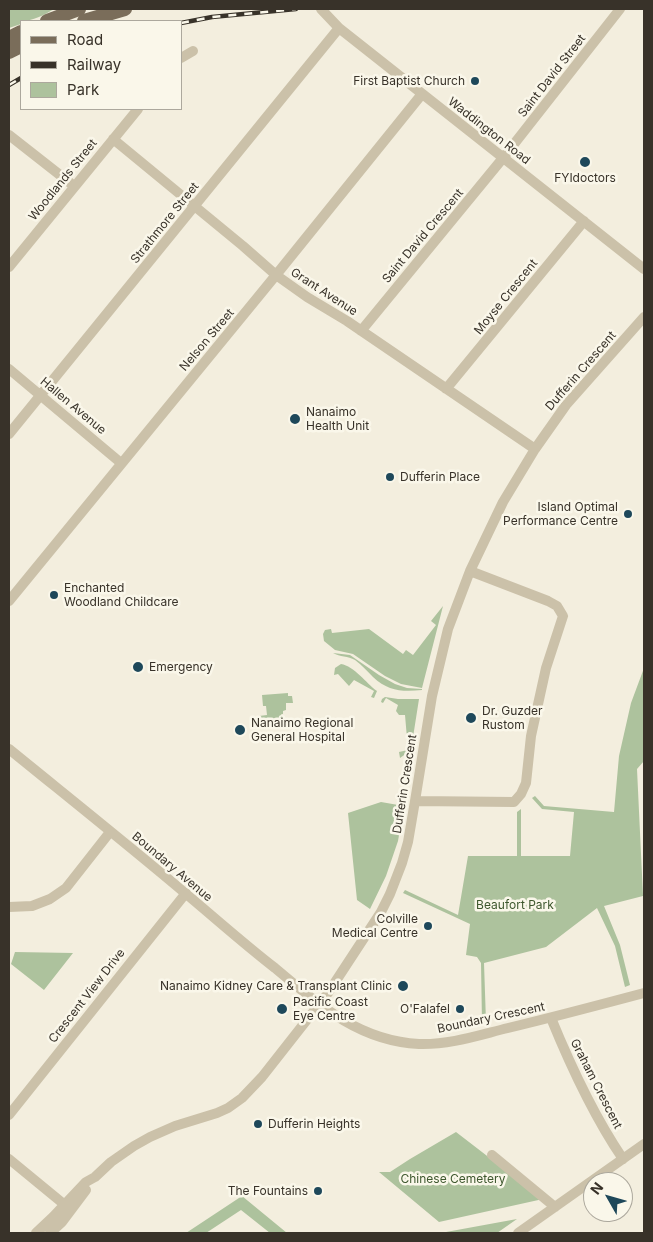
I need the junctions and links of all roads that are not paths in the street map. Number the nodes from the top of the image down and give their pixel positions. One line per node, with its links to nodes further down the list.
1 (64, 9): 7 (main road)
2 (79, 9): 7 (main road)
3 (86, 9): 8 (main road)
4 (125, 9): 9 (main road)
5 (321, 9): 10 (street, Waddington Road)
6 (620, 9): 17 (street, Saint David Street)
7 (50, 20)
8 (79, 20)
9 (87, 20)
10 (339, 28): 13 (street, Waddington Road); 19 (street, Strathmore Street)
11 (193, 51): 12 (street)
12 (182, 57)
13 (422, 94): 17 (street, Waddington Road); 23 (street, Nelson Street)
14 (137, 110): 16 (street, Woodlands Street)
15 (9, 135): 18 (street)
16 (113, 139): 18 (street, Woodlands Street); 19 (street, Grant Avenue)
17 (504, 158): 20 (street, Waddington Road); 25 (street, Saint David Crescent)
18 (74, 186): 21 (street, Woodlands Street)
19 (195, 206): 23 (street, Grant Avenue); 28 (street, Strathmore Street)
20 (584, 221): 22 (street, Waddington Road); 27 (street, Moyse Crescent)
21 (9, 267)
22 (644, 269)
23 (276, 275): 25 (street, Grant Avenue); 31 (street, Nelson Street)
24 (644, 317): 30 (street, Dufferin Crescent)
25 (361, 331): 27 (street, Grant Avenue)
26 (9, 369): 28 (street, Hallen Avenue)
27 (446, 389): 30 (street, Grant Avenue)
28 (41, 396): 29 (street, Strathmore Street); 31 (street, Hallen Avenue)
29 (9, 434)
30 (535, 449): 32 (street, Dufferin Crescent)
31 (122, 463): 33 (street, Nelson Street)
32 (470, 571): 35 (street, Dufferin Crescent); 35 (street)
33 (9, 601)
34 (9, 749): 36 (street, Boundary Avenue)
35 (416, 801): 40 (street, Dufferin Crescent)
36 (110, 832): 37 (street, Boundary Avenue); 38 (street)
37 (186, 893): 40 (street, Boundary Avenue); 42 (street, Crescent View Drive)
38 (9, 907)
39 (644, 993): 41 (street, Boundary Crescent)
40 (319, 1005): 41 (street, Boundary Crescent); 48 (street, Dufferin Crescent)
41 (551, 1018): 46 (street, Graham Crescent)
42 (9, 1115)
43 (644, 1144): 46 (street)
44 (492, 1156): 47 (street)
45 (9, 1159): 48 (street)
46 (623, 1159): 47 (street)
47 (555, 1207): 51 (street)
48 (68, 1208): 49 (street, Dufferin Crescent); 50 (street, Dufferin Crescent)
49 (36, 1233)
50 (50, 1233)
51 (518, 1233)

